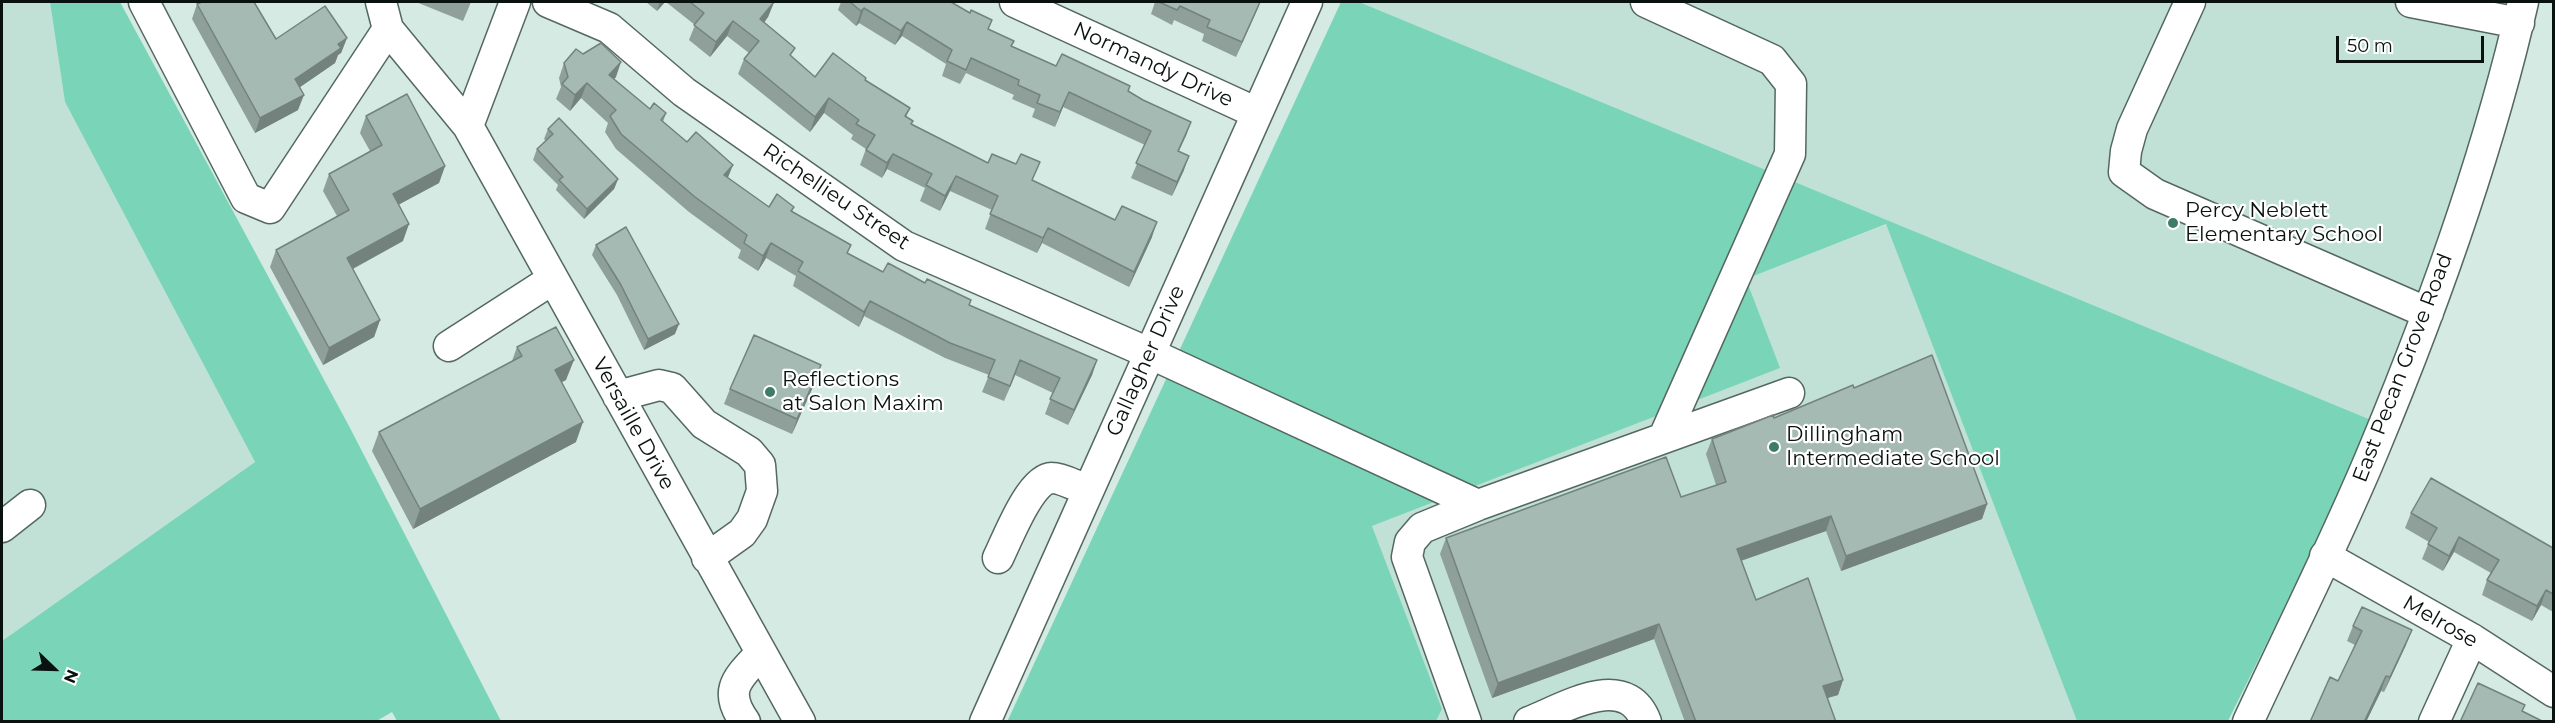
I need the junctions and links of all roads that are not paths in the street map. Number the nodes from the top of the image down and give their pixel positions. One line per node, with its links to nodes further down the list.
1 (144, 2): 10 (street)
2 (515, 2): 12 (street)
3 (548, 2): 16 (street, Richellieu Street)
4 (1015, 2): 11 (street, Normandy Drive)
5 (1307, 2): 11 (street, Gallagher Drive)
6 (1646, 2): 19 (street)
7 (2190, 2): 14 (street)
8 (2411, 2): 9 (street)
9 (2521, 12): 14 (street, East Pecan Grove Road)
10 (385, 15): 12 (street, Versaille Drive)
11 (1257, 113): 16 (street, Gallagher Drive)
12 (468, 126): 13 (street, Versaille Drive)
13 (553, 279): 15 (street); 18 (street, Versaille Drive)
14 (2428, 313): 24 (street, East Pecan Grove Road)
15 (449, 346)
16 (1149, 353): 20 (street, Gallagher Drive); 22 (street, Richellieu Street)
17 (1788, 393): 19 (street)
18 (618, 396): 25 (street, Versaille Drive); 25 (street)
19 (1664, 438): 22 (street)
20 (1088, 490): 26 (street); 32 (street, Gallagher Drive)
21 (30, 505): 23 (street)
22 (1479, 505): 33 (street)
23 (2, 527)
24 (2325, 556): 27 (street, Melrose); 36 (street, East Pecan Grove Road)
25 (707, 558): 28 (street, Versaille Drive)
26 (999, 558)
27 (2472, 639): 29 (street, Melrose); 37 (street)
28 (760, 654): 30 (street); 31 (street, Versaille Drive)
29 (2553, 692)
30 (745, 722)
31 (800, 722)
32 (985, 722)
33 (1466, 722)
34 (1529, 722): 35 (street)
35 (1646, 722)
36 (2248, 722)
37 (2434, 722)

